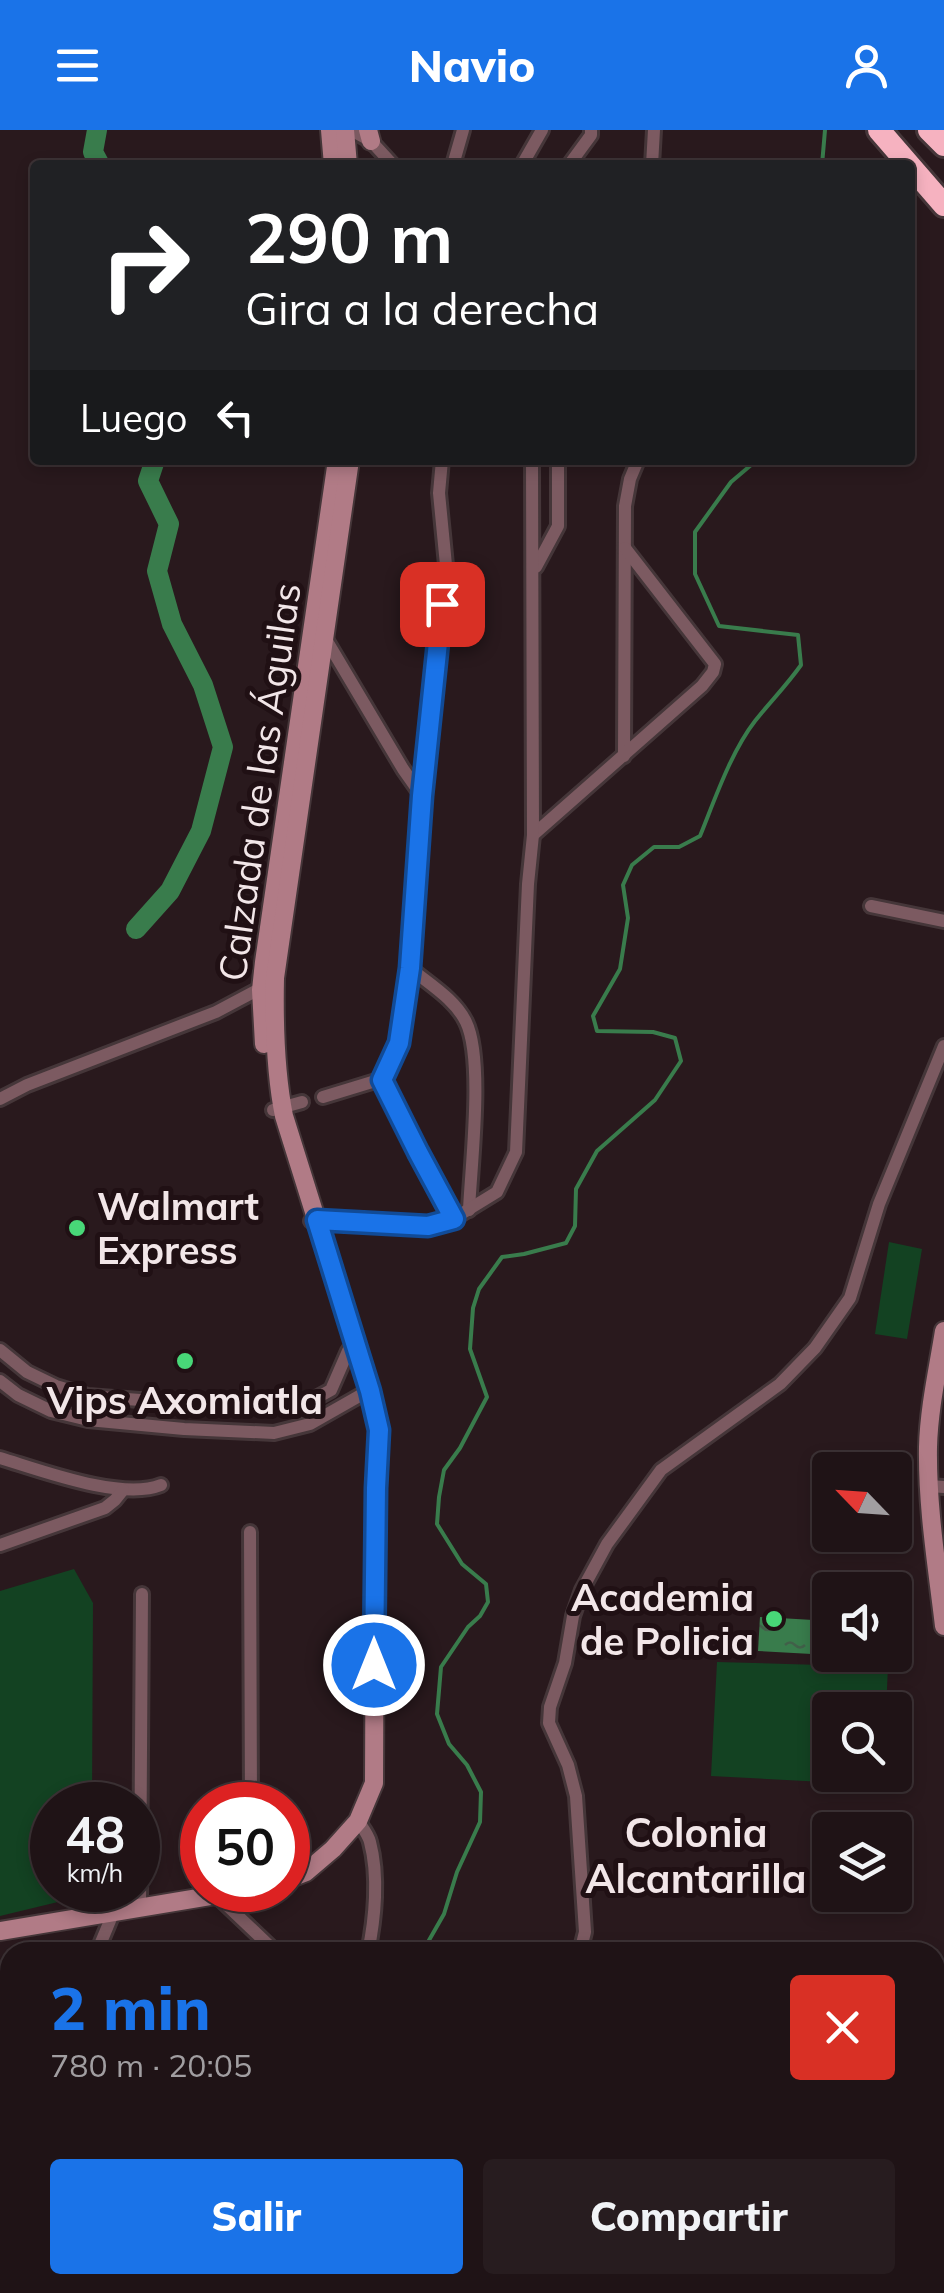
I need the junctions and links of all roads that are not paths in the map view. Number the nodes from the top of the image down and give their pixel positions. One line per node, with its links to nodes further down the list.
1 (330, 130): 11 (main road)
2 (348, 130): 9 (street); 12 (main road)
3 (463, 130): 14 (street)
4 (542, 130): 15 (street)
5 (591, 130): 16 (street)
6 (654, 130): 17 (street)
7 (878, 130): 18 (highway)
8 (929, 130): 10 (highway)
9 (369, 135): 13 (street)
10 (944, 145)
11 (333, 160)
12 (348, 160)
13 (389, 160)
14 (454, 160)
15 (525, 160)
16 (573, 160)
17 (652, 160)
18 (905, 160)
19 (915, 171): 20 (highway)
20 (944, 204)
21 (337, 465): 29 (main road, Calzada de las Águilas)
22 (349, 465): 29 (main road, Calzada de las Águilas)
23 (442, 465): 31 (street)
24 (532, 465): 28 (street)
25 (558, 465): 28 (street)
26 (636, 465): 27 (street)
27 (624, 548): 30 (street); 30 (street)
28 (534, 569): 32 (street)
29 (320, 631): 31 (street); 36 (main road, Calzada de las Águilas)
30 (624, 756): 32 (street)
31 (422, 796): 35 (street)
32 (532, 835): 44 (street)
33 (871, 906): 34 (street)
34 (944, 922)
35 (410, 968): 39 (street); 44 (street)
36 (268, 984): 41 (street); 43 (main road, Calzada de las Águilas)
37 (944, 1046): 38 (street)
38 (938, 1075): 76 (street)
39 (382, 1080): 40 (street); 45 (street)
40 (323, 1097)
41 (0, 1099)
42 (302, 1102): 43 (street)
43 (278, 1108): 46 (main road, Calzada de las Águilas)
44 (469, 1210): 45 (street)
45 (454, 1219): 46 (street)
46 (314, 1220): 49 (main road, Calzada de las Águilas); 56 (main road, Calzada de las Águilas)
47 (944, 1331): 50 (main road)
48 (0, 1350): 52 (street)
49 (348, 1351): 52 (street); 53 (main road, Calzada de las Águilas)
50 (942, 1362): 58 (main road)
51 (0, 1380): 54 (street)
52 (331, 1390): 54 (street)
53 (362, 1395): 54 (street); 56 (main road, Calzada de las Águilas)
54 (338, 1410)
55 (0, 1458): 59 (street)
56 (376, 1458): 67 (main road, Calzada de las Águilas)
57 (161, 1485): 59 (street)
58 (936, 1487): 60 (main road)
59 (123, 1490): 62 (street)
60 (937, 1515): 64 (main road)
61 (250, 1532): 66 (street)
62 (0, 1545)
63 (142, 1594): 65 (street)
64 (944, 1626)
65 (141, 1782)
66 (251, 1782)
67 (358, 1821): 68 (main road, Calzada de las Águilas); 75 (street)
68 (310, 1869)
69 (108, 1912): 72 (main road)
70 (114, 1912): 73 (street)
71 (234, 1912): 74 (street)
72 (0, 1931)
73 (101, 1942)
74 (265, 1942)
75 (370, 1942)
76 (582, 1942)

